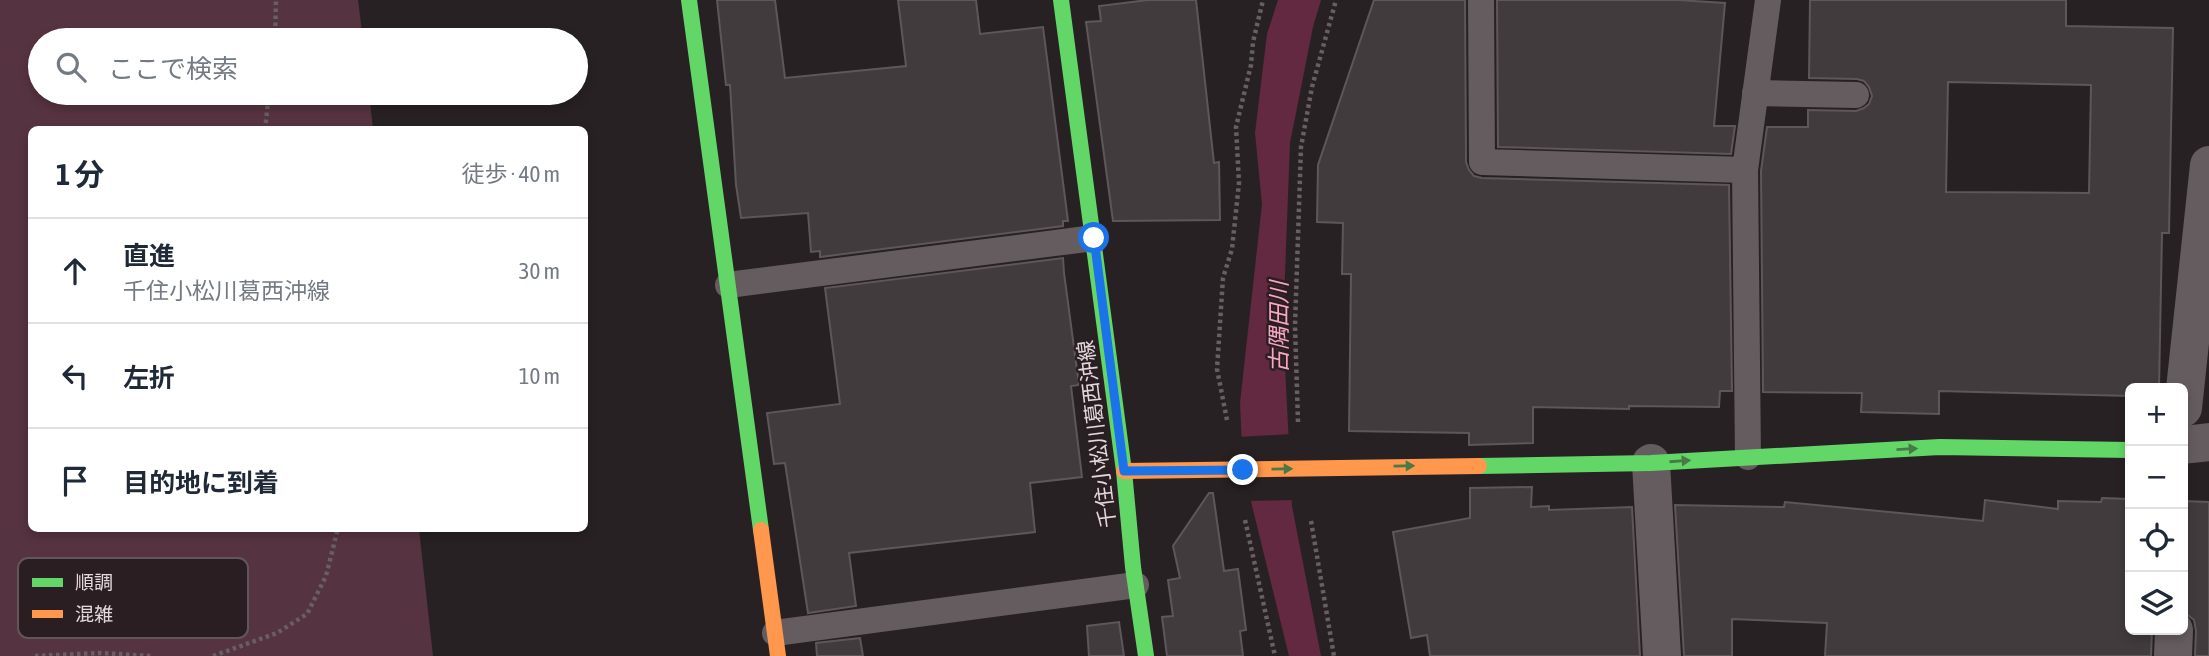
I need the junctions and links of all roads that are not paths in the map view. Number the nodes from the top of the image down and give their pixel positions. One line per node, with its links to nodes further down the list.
1 (689, 0): 10 (street)
2 (1061, 0): 9 (street, 千住小松川葛西沖線)
3 (1481, 0): 8 (lane)
4 (1768, 0): 5 (lane)
5 (1755, 93): 6 (lane); 8 (lane)
6 (1856, 95)
7 (2209, 165): 11 (street)
8 (1745, 170): 15 (lane)
9 (1094, 238): 10 (lane); 17 (street, 千住小松川葛西沖線)
10 (728, 285): 20 (street)
11 (2186, 383)
12 (2209, 442): 13 (street)
13 (2188, 444)
14 (2125, 450): 15 (street, one-way to 14)
15 (1748, 457): 16 (street, one-way to 15)
16 (1651, 463): 17 (street, one-way to 16); 22 (street)
17 (1124, 471): 18 (street, 千住小松川葛西沖線)
18 (1136, 585): 20 (lane); 21 (street, 千住小松川葛西沖線)
19 (2174, 635): 23 (street)
20 (777, 645)
21 (1146, 656)
22 (1662, 656)
23 (2173, 656)

